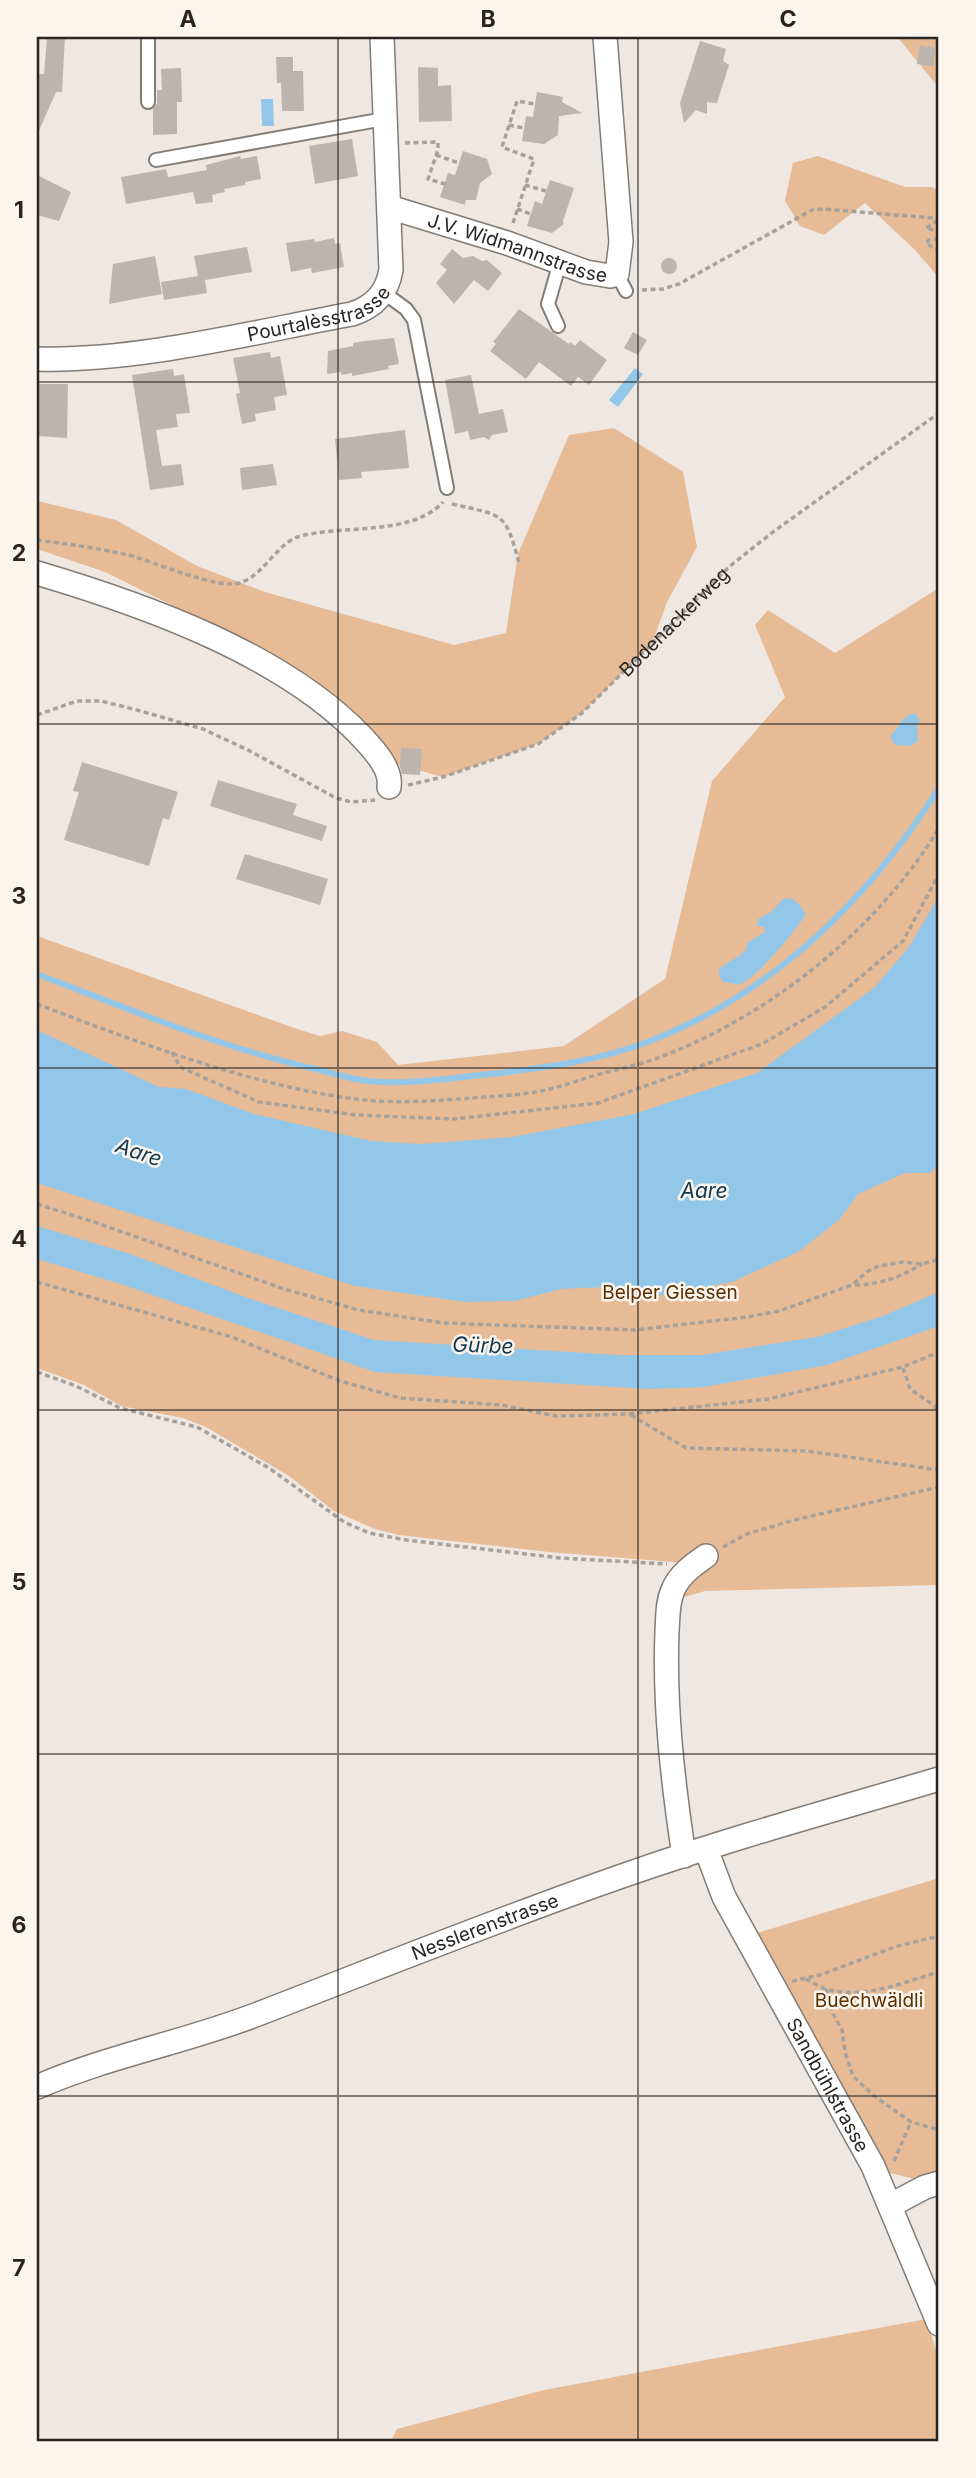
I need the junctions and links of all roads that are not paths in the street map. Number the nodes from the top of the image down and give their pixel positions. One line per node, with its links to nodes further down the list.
1 (148, 37): 4 (lane)
2 (382, 37): 5 (street, Pourtalèsstrasse)
3 (605, 37): 8 (street, J.V. Widmannstrasse)
4 (148, 102)
5 (384, 119): 6 (lane); 7 (street, Pourtalèsstrasse)
6 (156, 160)
7 (389, 207): 8 (street, J.V. Widmannstrasse); 9 (street, Pourtalèsstrasse)
8 (560, 262): 10 (lane)
9 (383, 292): 11 (street, Pourtalèsstrasse); 12 (lane)
10 (558, 326)
11 (37, 359)
12 (446, 494)
13 (37, 573): 14 (street)
14 (389, 787)
15 (706, 1556): 17 (street, Sandbühlstrasse)
16 (939, 1779): 17 (street, Nesslerenstrasse)
17 (695, 1853): 18 (street, Nesslerenstrasse); 20 (street, Sandbühlstrasse)
18 (37, 2087)
19 (939, 2183): 20 (street)
20 (886, 2195): 21 (street, Sandbühlstrasse)
21 (939, 2324)

